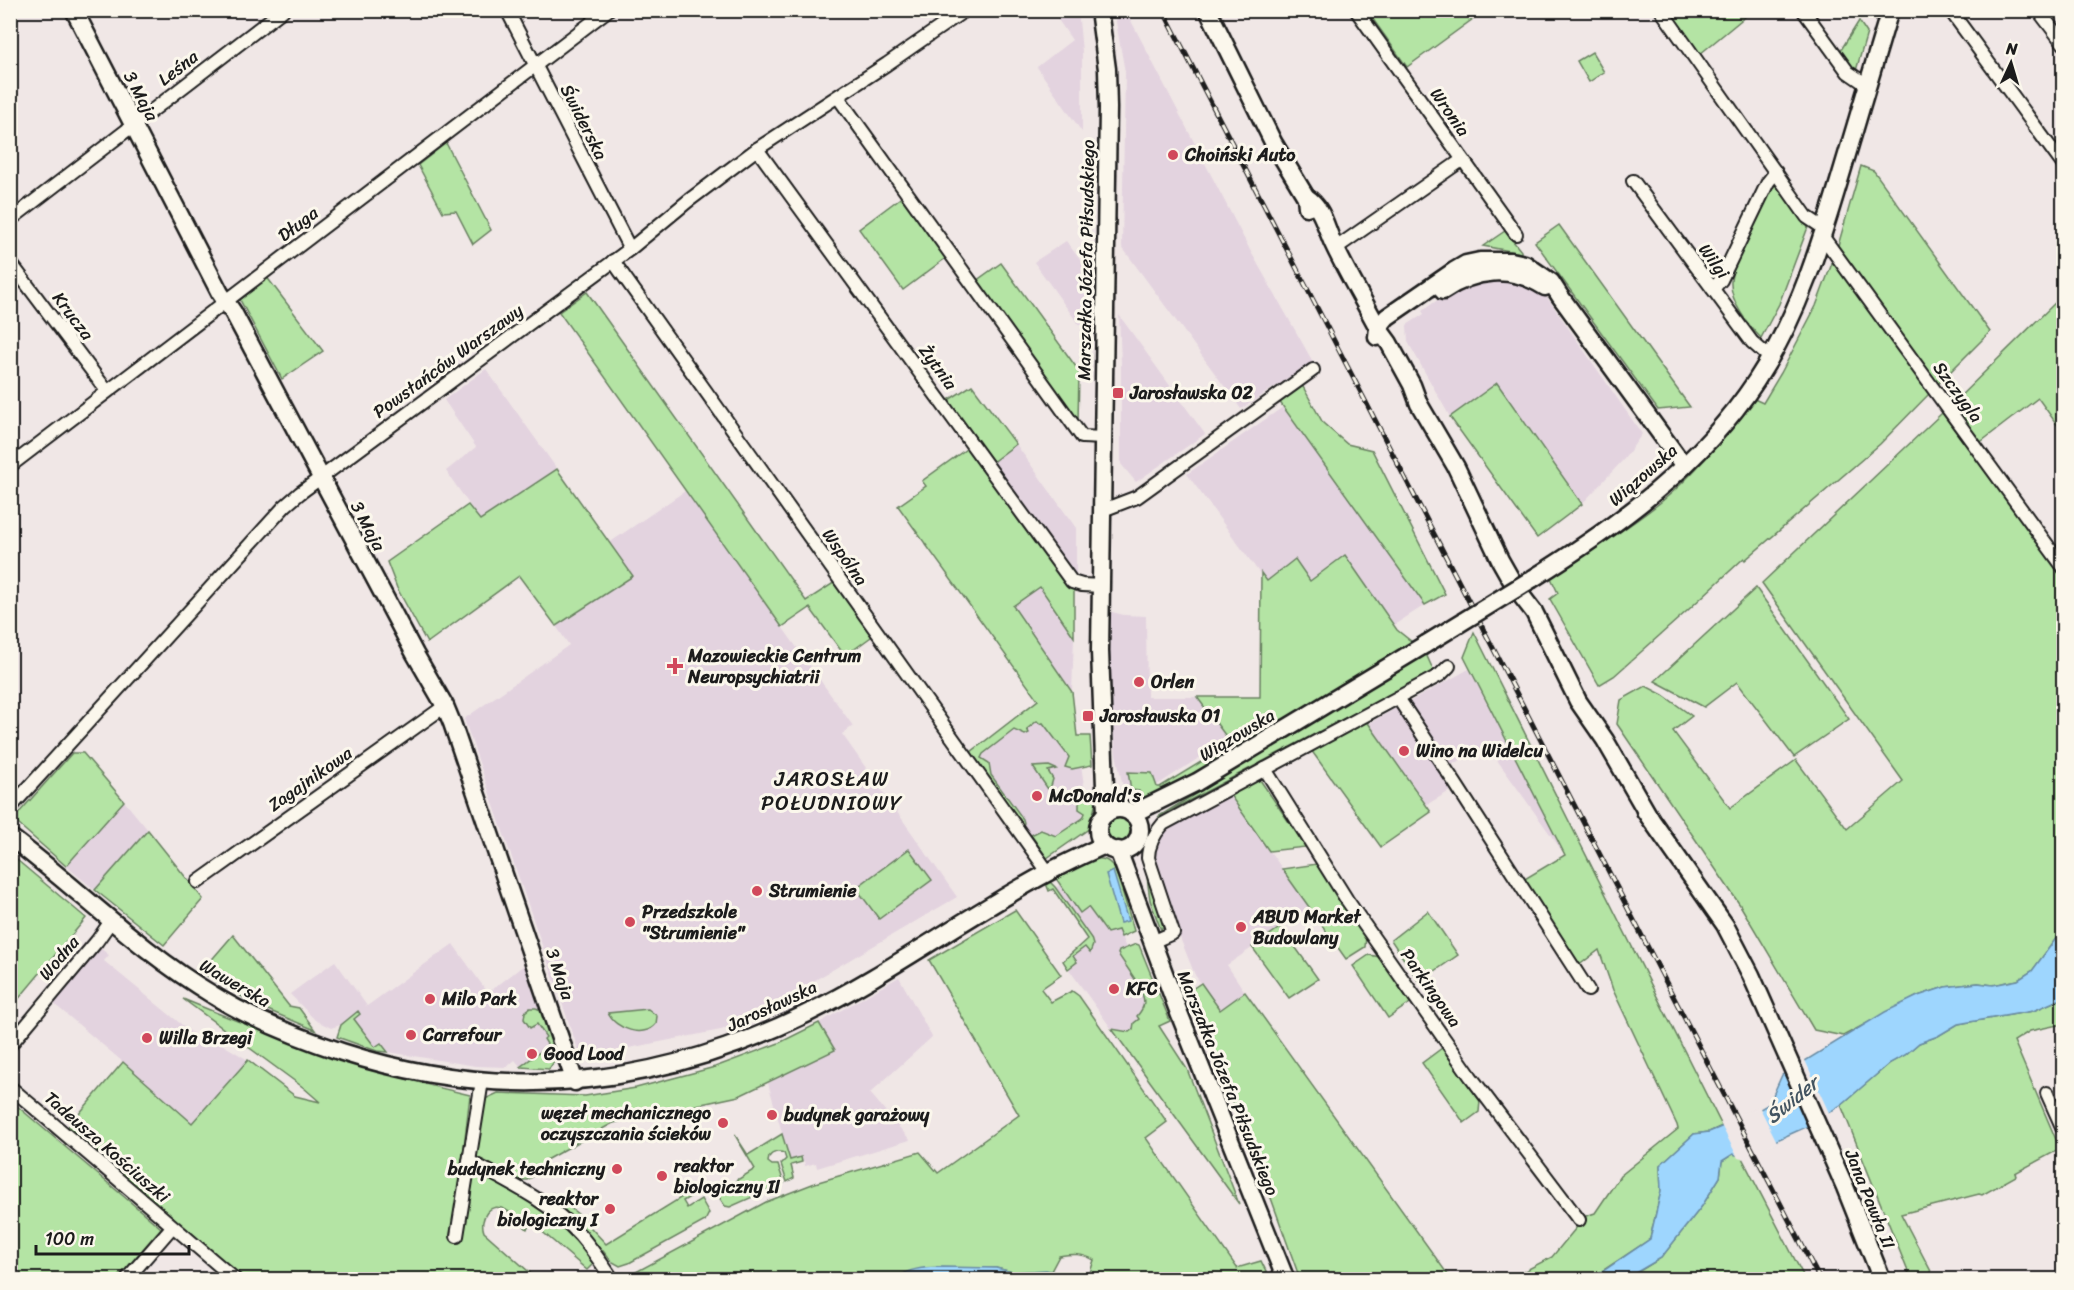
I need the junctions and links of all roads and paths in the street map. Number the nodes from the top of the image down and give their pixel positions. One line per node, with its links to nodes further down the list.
1 (74, 10): 18 (main road, 3 Maja)
2 (283, 10): 18 (street, Leśna)
3 (507, 10): 15 (street, Świderska)
4 (608, 10): 15 (street, Długa)
5 (965, 10): 17 (street, Powstańców Warszawy)
6 (1099, 10): 37 (main road, Marszałka Józefa Piłsudskiego)
7 (1209, 10): 27 (main road, Jana Pawła II)
8 (1356, 10): 20 (street, Wronia)
9 (1661, 10): 22 (street, Szczygla)
10 (1803, 10): 16 (street)
11 (1890, 10): 16 (main road, Wiązowska)
12 (1950, 10): 21 (street)
13 (2038, 10): 14 (street)
14 (2064, 44)
15 (535, 66): 28 (street, Świderska); 32 (street, Długa)
16 (1868, 85): 25 (main road, Wiązowska)
17 (838, 97): 19 (street, Powstańców Warszawy); 37 (street)
18 (134, 125): 24 (street, Leśna); 32 (main road, 3 Maja)
19 (757, 149): 28 (street, Powstańców Warszawy); 43 (street, Żytnia)
20 (1462, 160): 26 (street, Wronia); 27 (street)
21 (2064, 166)
22 (1776, 172): 25 (street, Szczygla); 31 (street)
23 (1633, 181): 31 (street, Wilgi)
24 (10, 220)
25 (1824, 233): 34 (main road, Wiązowska); 42 (street, Szczygla)
26 (1516, 234)
27 (1334, 244): 33 (main road, Jana Pawła II)
28 (630, 249): 29 (street, Powstańców Warszawy)
29 (613, 261): 40 (street, Powstańców Warszawy); 52 (street, Wspólna)
30 (10, 262): 36 (street, Krucza)
31 (1713, 289): 34 (street, Wilgi)
32 (226, 301): 36 (street, Długa); 40 (main road, 3 Maja)
33 (1378, 328): 39 (main road); 71 (main road, Jana Pawła II)
34 (1770, 358): 39 (main road, Wiązowska)
35 (1313, 370): 41 (street)
36 (107, 391): 38 (street, Długa)
37 (1104, 438): 41 (main road, Marszałka Józefa Piłsudskiego)
38 (10, 466)
39 (1684, 466): 49 (main road, Wiązowska, bridge)
40 (320, 478): 46 (main road, 3 Maja); 48 (street, Powstańców Warszawy)
41 (1103, 510): 43 (main road, Marszałka Józefa Piłsudskiego)
42 (2064, 568)
43 (1101, 586): 49 (main road, Marszałka Józefa Piłsudskiego)
44 (1449, 666): 45 (street)
45 (1398, 699): 47 (street); 56 (street)
46 (445, 706): 53 (street, Zagajnikowa); 59 (main road, 3 Maja)
47 (1264, 769): 55 (street); 64 (street, Parkingowa)
48 (10, 808)
49 (1124, 816): 51 (main road); 51 (main road)
50 (10, 837): 54 (main road, Wawerska)
51 (1113, 844): 52 (main road, Jarosławska); 55 (main road, Marszałka Józefa Piłsudskiego)
52 (1048, 872): 59 (main road, Jarosławska)
53 (198, 882)
54 (111, 921): 57 (street, Wodna); 58 (main road, Wawerska)
55 (1152, 942): 70 (main road, Marszałka Józefa Piłsudskiego)
56 (1588, 990)
57 (10, 1045)
58 (482, 1081): 59 (main road, Jarosławska); 63 (street)
59 (575, 1082)
60 (10, 1087): 65 (street, Tadeusza Kościuszki)
61 (2047, 1093): 62 (street)
62 (2064, 1131)
63 (469, 1161): 66 (street); 69 (street)
64 (1579, 1220)
65 (172, 1227): 67 (street); 68 (street, Tadeusza Kościuszki)
66 (457, 1236)
67 (126, 1280)
68 (236, 1280)
69 (613, 1280)
70 (1286, 1280)
71 (1882, 1280)

